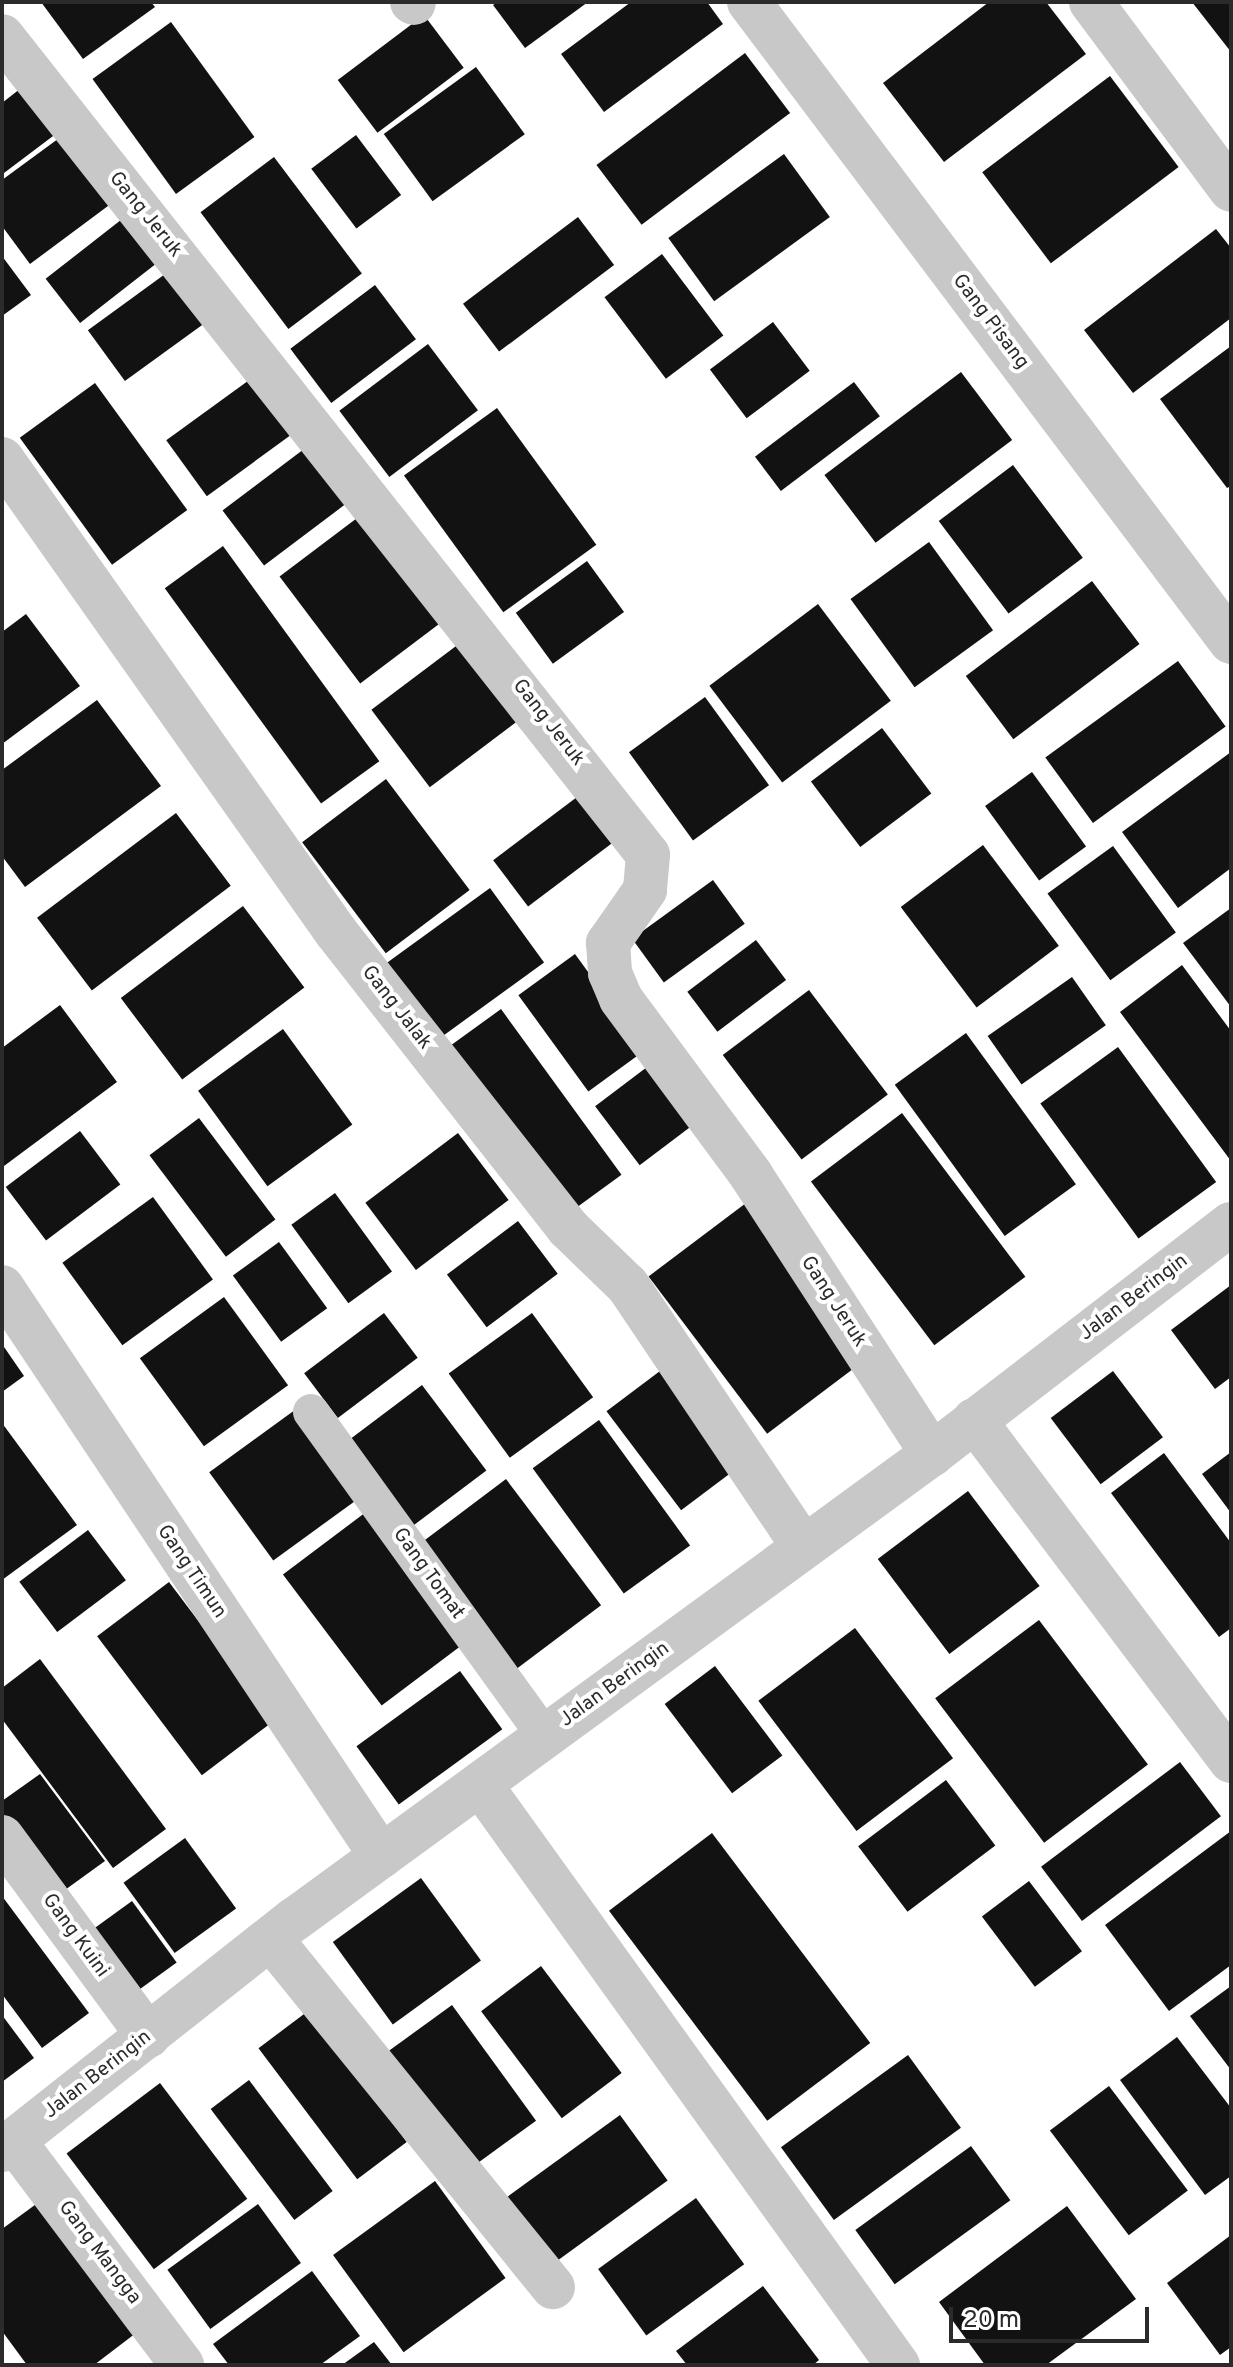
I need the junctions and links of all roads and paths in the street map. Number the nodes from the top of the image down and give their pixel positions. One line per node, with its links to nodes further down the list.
1 (749, 2): 6 (street, Gang Pisang)
2 (1091, 2): 4 (street)
3 (2, 36): 11 (street, Gang Jeruk)
4 (1231, 190)
5 (2, 459): 12 (street, Gang Jalak)
6 (1231, 642)
7 (1231, 1224): 10 (street, Jalan Beringin)
8 (2, 1287): 17 (street, Gang Timun)
9 (311, 1412): 13 (lane, Gang Tomat)
10 (974, 1420): 11 (street, Jalan Beringin); 14 (street)
11 (932, 1454): 12 (street, Jalan Beringin)
12 (803, 1546): 13 (street, Jalan Beringin)
13 (545, 1737): 15 (street, Jalan Beringin)
14 (1231, 1761)
15 (480, 1784): 17 (street, Jalan Beringin); 23 (street)
16 (2, 1837): 19 (street, Gang Kuini)
17 (381, 1856): 18 (street, Jalan Beringin)
18 (271, 1939): 19 (street, Jalan Beringin); 21 (street)
19 (148, 2036): 20 (street, Jalan Beringin)
20 (8, 2146): 22 (street, Gang Mangga)
21 (553, 2287)
22 (182, 2365)
23 (898, 2365)

